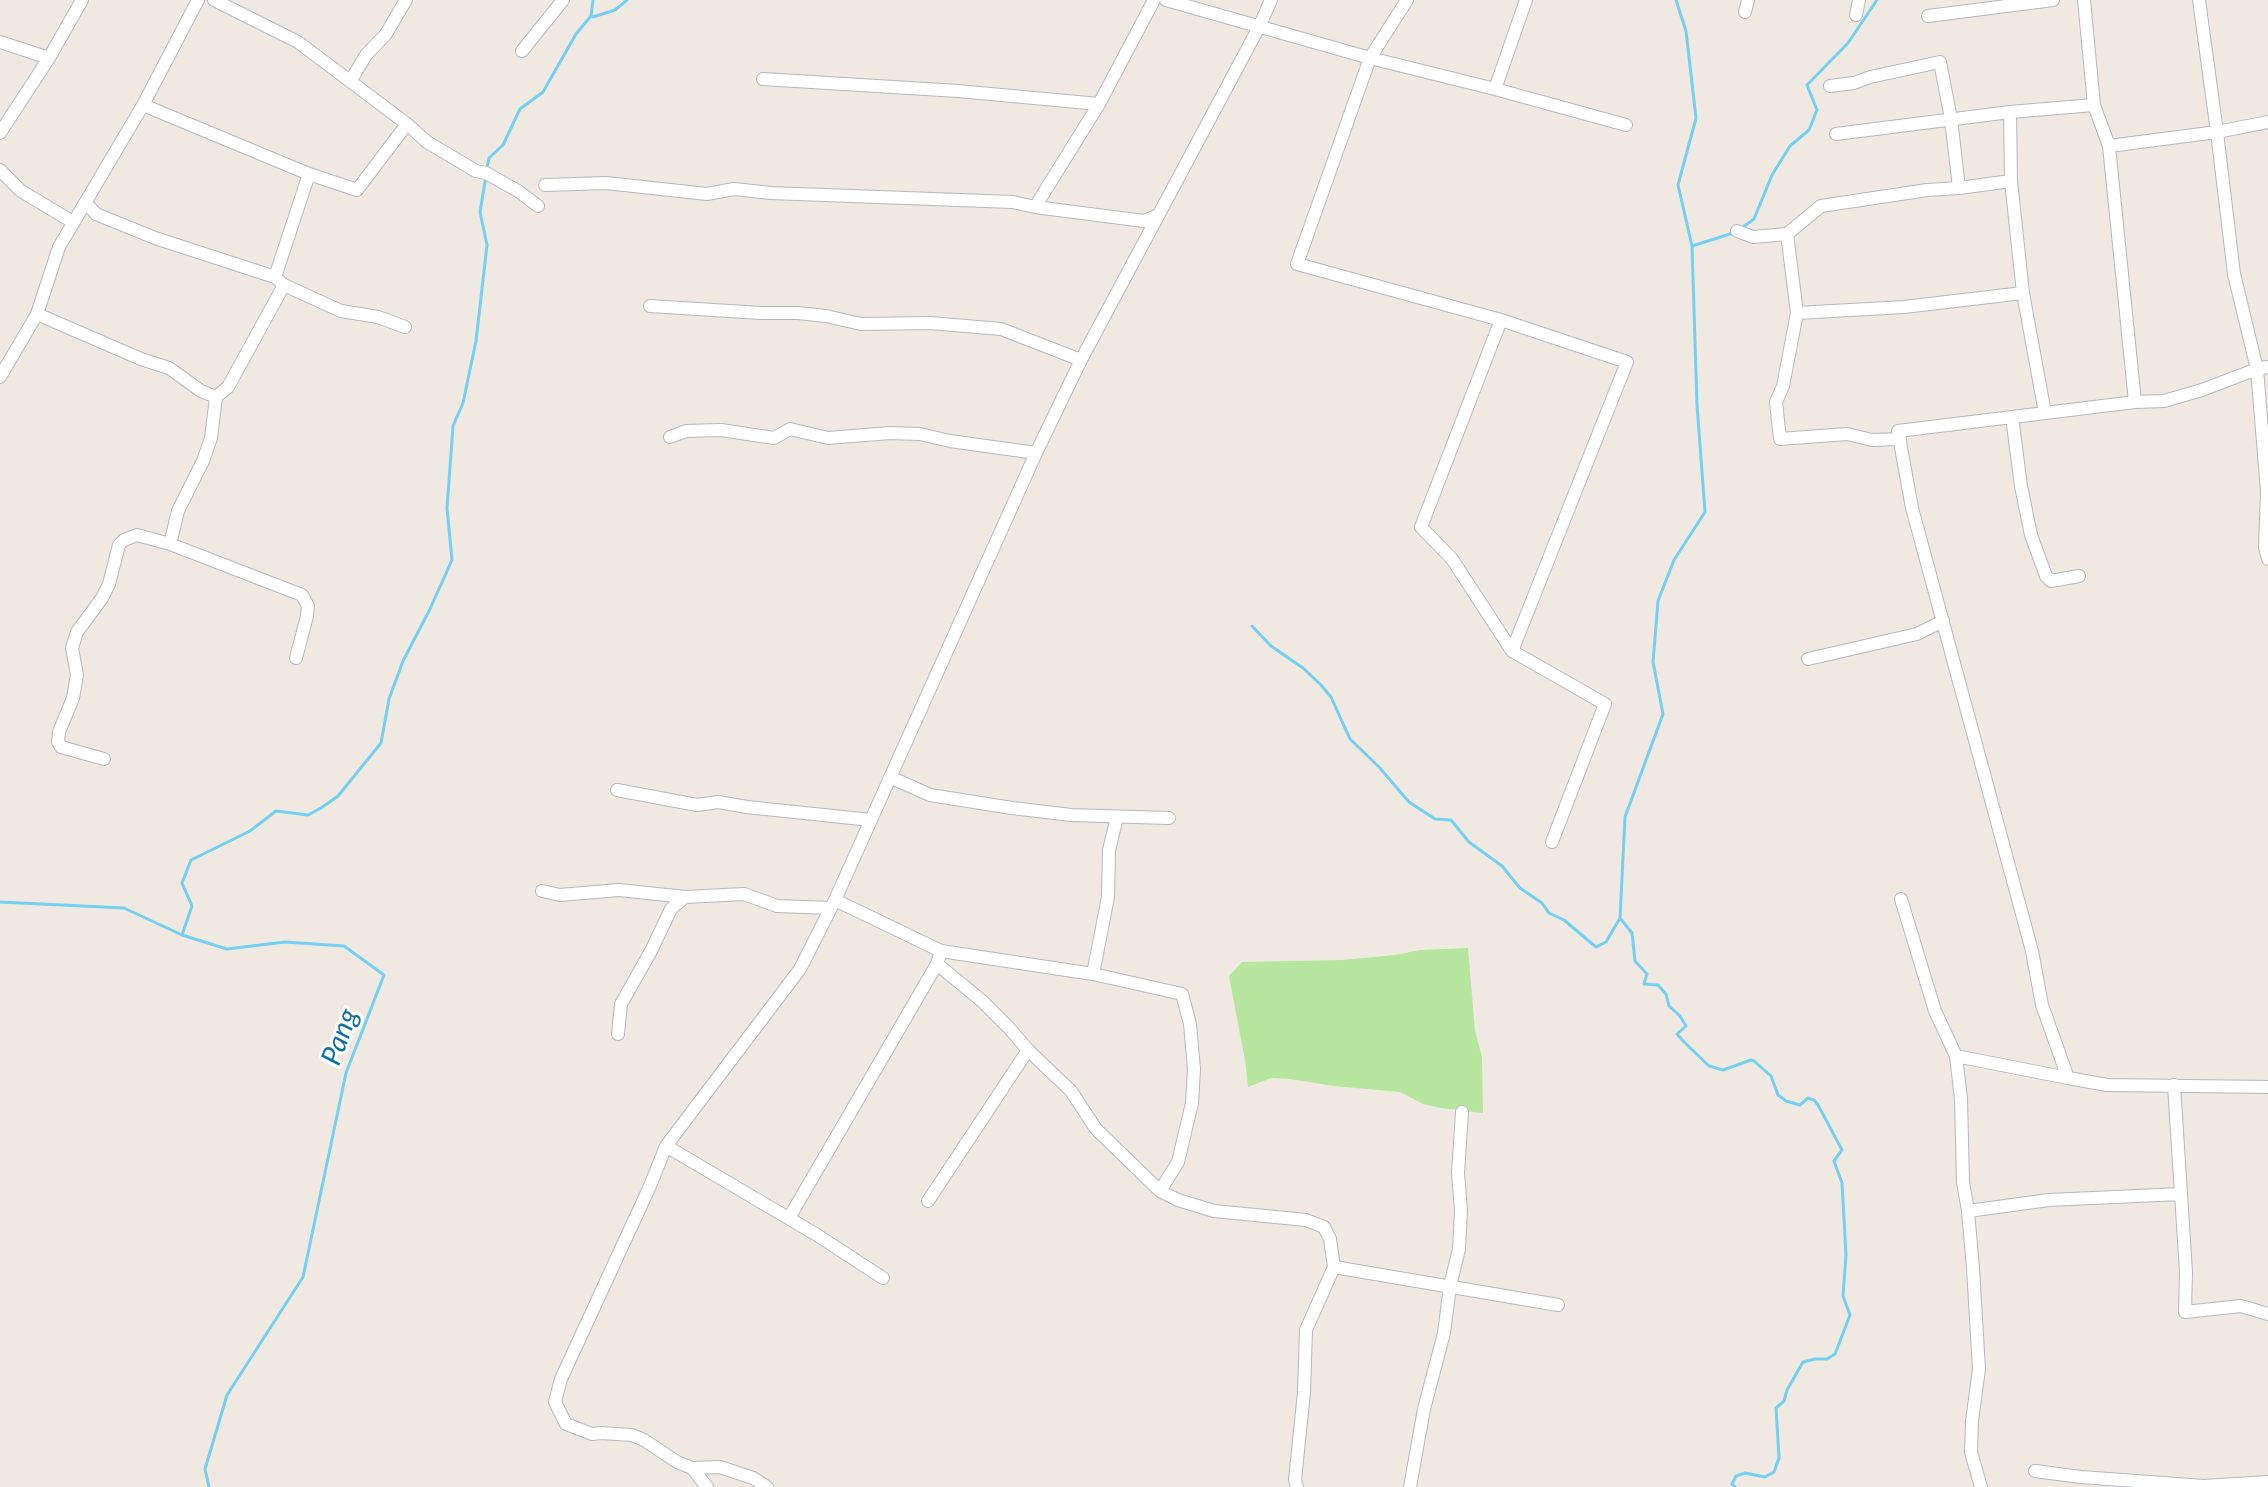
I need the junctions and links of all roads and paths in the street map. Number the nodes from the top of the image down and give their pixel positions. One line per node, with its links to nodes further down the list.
1 (82, 0): 20 (street)
2 (198, 0): 27 (street)
3 (214, 0): 23 (street)
4 (406, 0): 23 (street)
5 (563, 0): 19 (street)
6 (1154, 0): 26 (street)
7 (1166, 0): 17 (street)
8 (1271, 0): 17 (street)
9 (1407, 0): 21 (street)
10 (1526, 0): 25 (street)
11 (1859, 0): 15 (street)
12 (2053, 0): 16 (street)
13 (2084, 0): 28 (street)
14 (2199, 0): 34 (street)
15 (1856, 15)
16 (1928, 16)
17 (1259, 27): 21 (street); 46 (street)
18 (0, 42): 20 (street)
19 (522, 51)
20 (49, 58): 35 (street)
21 (1370, 58): 25 (street); 55 (street)
22 (763, 79): 26 (street)
23 (351, 80): 32 (street)
24 (1830, 86): 30 (street)
25 (1495, 89): 33 (street)
26 (1099, 104): 45 (street)
27 (143, 105): 39 (street); 43 (street)
28 (2094, 105): 29 (street); 37 (street)
29 (2010, 112): 30 (street); 40 (street)
30 (1951, 119): 36 (street); 42 (street)
31 (2268, 122): 34 (street)
32 (407, 124): 39 (street); 44 (street)
33 (1626, 125)
34 (2217, 132): 37 (street); 58 (street)
35 (0, 133)
36 (1836, 134)
37 (2109, 146): 61 (street)
38 (0, 170): 47 (street)
39 (309, 174): 50 (street)
40 (2011, 181): 42 (street); 51 (street)
41 (545, 185): 45 (street)
42 (1959, 188): 49 (street)
43 (86, 203): 47 (street); 50 (street)
44 (538, 206)
45 (1035, 207): 46 (street)
46 (1156, 216): 57 (street)
47 (73, 222): 54 (street)
48 (1737, 231): 49 (street)
49 (1787, 234): 53 (street)
50 (280, 281): 56 (street); 60 (street)
51 (2023, 293): 53 (street); 62 (street)
52 (650, 306): 57 (street)
53 (1797, 313): 65 (street)
54 (37, 314): 59 (street); 60 (street)
55 (1501, 320): 71 (street); 71 (street)
56 (405, 327)
57 (1081, 360): 66 (street)
58 (2262, 368): 61 (street); 68 (street)
59 (0, 377)
60 (216, 397): 67 (street)
61 (2135, 402): 62 (street)
62 (2045, 413): 63 (street)
63 (2012, 417): 65 (street); 69 (street)
64 (670, 437): 66 (street)
65 (1900, 439): 70 (street)
66 (1036, 453): 75 (street)
67 (170, 544): 72 (street); 74 (street)
68 (2268, 559)
69 (2079, 576)
70 (1943, 621): 73 (street); 91 (street)
71 (1512, 651): 80 (street)
72 (296, 658)
73 (1808, 659)
74 (104, 759)
75 (890, 777): 77 (street); 79 (street)
76 (617, 790): 79 (street)
77 (1117, 817): 78 (street); 87 (street)
78 (1169, 818)
79 (871, 820): 84 (street)
80 (1552, 842)
81 (542, 891): 82 (street)
82 (685, 897): 84 (street); 88 (street)
83 (1901, 899): 90 (street)
84 (833, 904): 85 (street); 95 (street)
85 (941, 951): 86 (street); 87 (street)
86 (937, 964): 89 (street); 100 (street)
87 (1093, 974): 96 (street)
88 (618, 1034)
89 (1028, 1050): 96 (street); 98 (street)
90 (1956, 1056): 91 (street); 99 (street)
91 (2068, 1078): 92 (street)
92 (2174, 1085): 93 (street); 97 (street)
93 (2268, 1087)
94 (1462, 1112): 103 (street)
95 (666, 1146): 100 (street); 106 (street)
96 (1160, 1191): 101 (street)
97 (2181, 1194): 99 (street); 105 (street)
98 (928, 1201)
99 (1968, 1211): 113 (street)
100 (789, 1218): 102 (street)
101 (1334, 1267): 103 (street); 111 (street)
102 (883, 1278)
103 (1450, 1286): 104 (street); 112 (street)
104 (1558, 1305)
105 (2268, 1314)
106 (692, 1468): 109 (street); 110 (street)
107 (2035, 1471): 108 (street)
108 (2268, 1482)
109 (707, 1487)
110 (767, 1487)
111 (1297, 1487)
112 (1410, 1487)
113 (1981, 1487)

